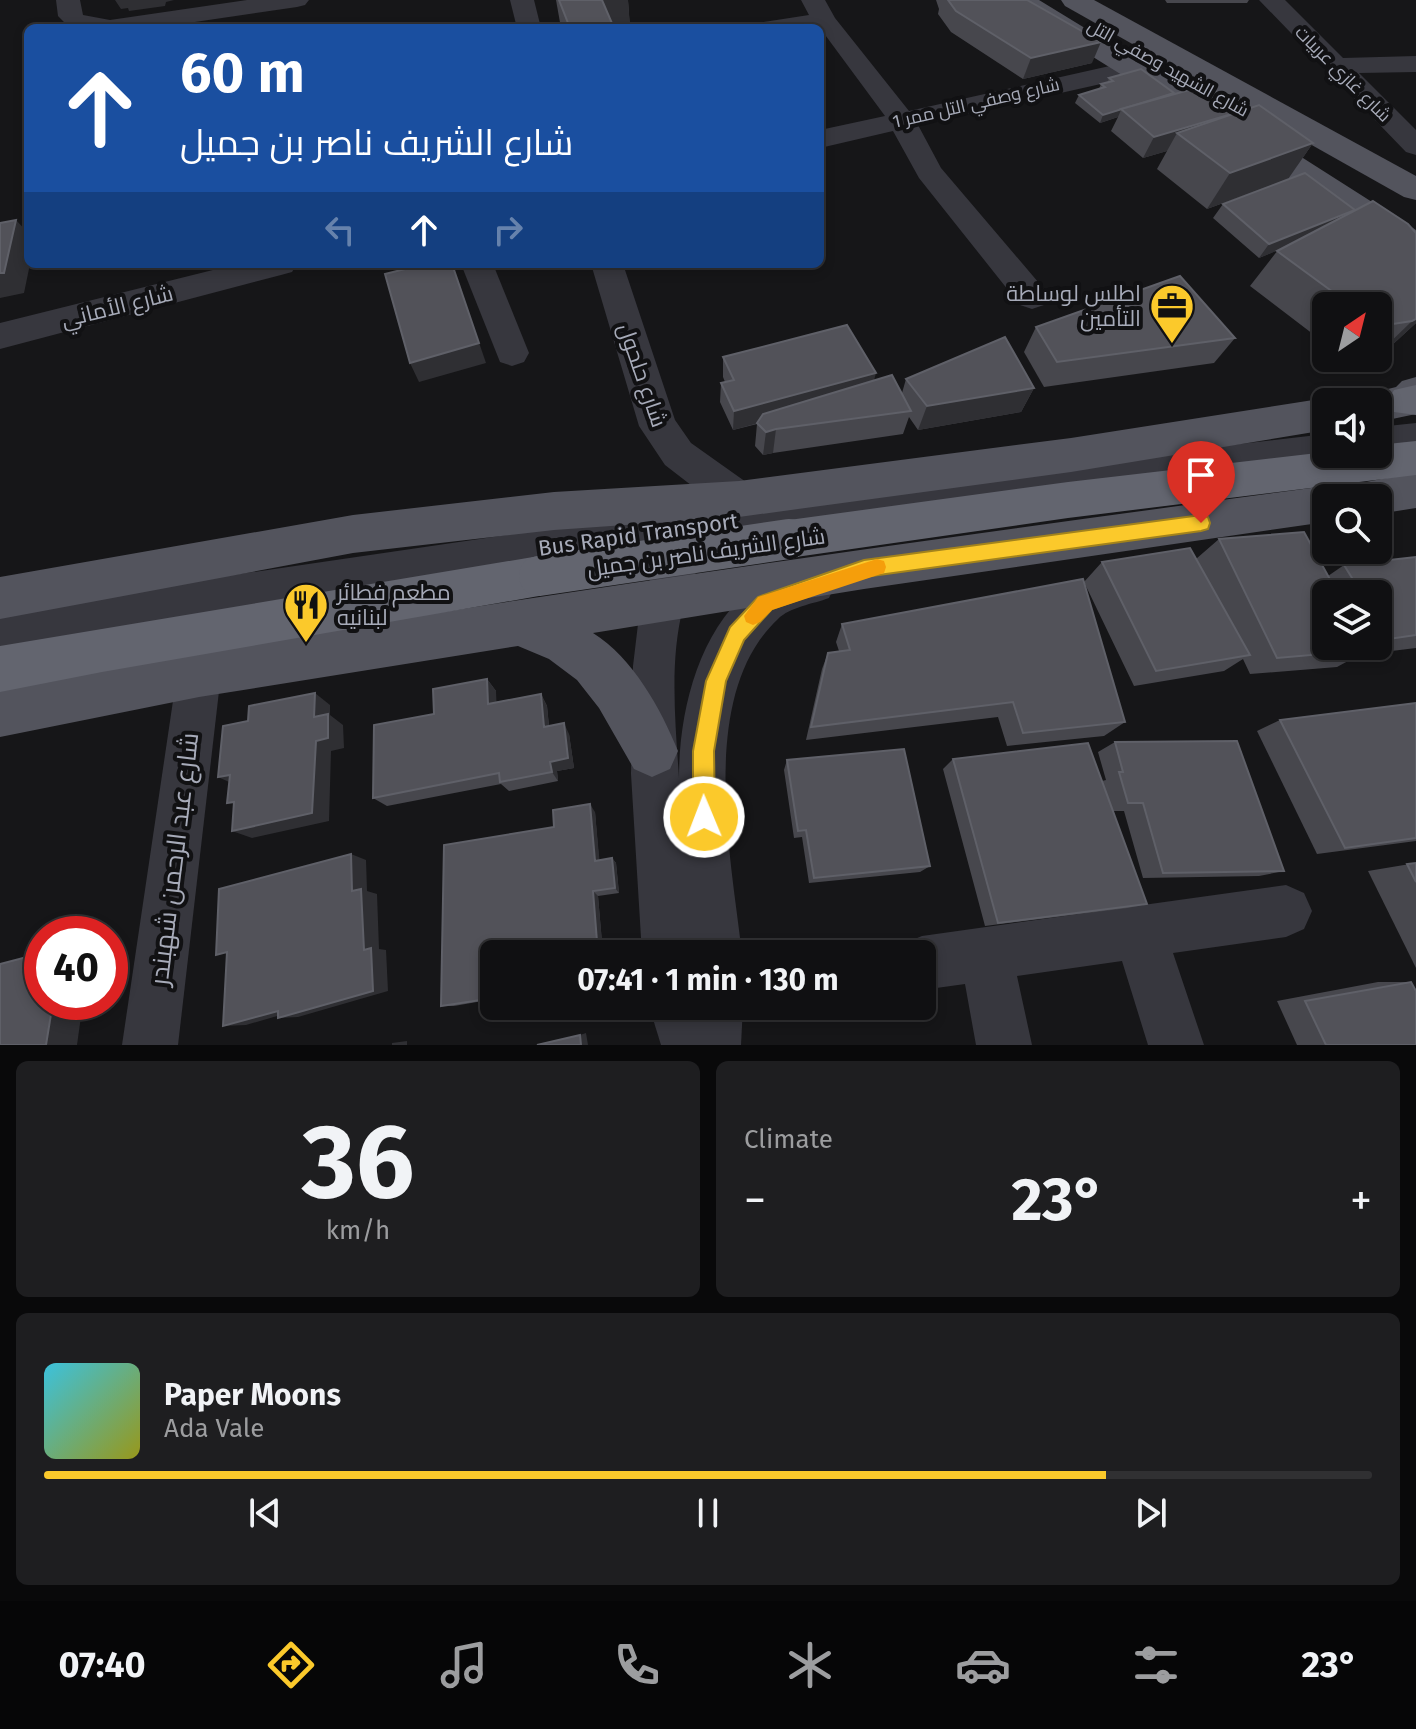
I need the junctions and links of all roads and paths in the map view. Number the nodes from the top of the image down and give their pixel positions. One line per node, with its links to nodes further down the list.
1 (68, 0): 10 (street)
2 (297, 0): 11 (street)
3 (522, 0): 12 (street)
4 (1020, 0): 17 (main road)
5 (1042, 0): 14 (main road, شارع الشهيد وصفي التل)
6 (1074, 0): 14 (main road, شارع الشهيد وصفي التل)
7 (1095, 0): 21 (main road)
8 (1271, 0): 16 (street, شارع غازي عربيات)
9 (818, 10): 13 (street); 18 (street)
10 (80, 24)
11 (131, 24)
12 (528, 24)
13 (778, 24)
14 (1109, 27): 22 (main road, شارع الشهيد وصفي التل); 24 (main road, شارع الشهيد وصفي التل)
15 (1416, 64): 16 (street)
16 (1335, 66): 20 (street, شارع غازي عربيات)
17 (1132, 69): 18 (street, شارع وصفي التل ممر 1); 23 (main road)
18 (901, 119): 19 (street, شارع وصفي التل ممر 1); 30 (street)
19 (824, 138)
20 (1416, 146)
21 (1416, 169)
22 (1416, 190)
23 (1351, 206): 25 (main road); 26 (main road)
24 (1416, 211)
25 (1416, 246)
26 (1416, 261)
27 (265, 268): 31 (street, شارع الأماني)
28 (479, 268): 32 (street)
29 (608, 268): 39 (street, شارع حلحول)
30 (1032, 297)
31 (0, 336)
32 (512, 353)
33 (1407, 407): 35 (street)
34 (1312, 416): 39 (main road)
35 (1392, 425)
36 (1312, 451): 39 (street, Bus Rapid Transport)
37 (1402, 489): 46 (highway, شارع الشريف ناصر بن جميل, bridge)
38 (1312, 506): 40 (main road, شارع الشريف ناصر بن جميل)
39 (720, 514): 41 (main road); 42 (main road); 43 (street); 45 (street, Bus Rapid Transport)
40 (864, 569): 41 (main road, شارع الشريف ناصر بن جميل); 53 (street)
41 (740, 589): 43 (main road, شارع الشريف ناصر بن جميل)
42 (0, 598)
43 (661, 602): 44 (main road, شارع الشريف ناصر بن جميل); 49 (street)
44 (519, 624): 47 (main road, شارع الشريف ناصر بن جميل); 49 (main road)
45 (0, 634)
46 (0, 669)
47 (199, 674): 48 (main road, شارع الشريف ناصر بن جميل); 58 (street, شارع عبد الرحمن شهبندر)
48 (0, 712)
49 (652, 751): 52 (street)
50 (1286, 911): 51 (street)
51 (1139, 932): 54 (street); 62 (street)
52 (668, 940)
53 (714, 940)
54 (986, 954): 55 (street); 61 (street)
55 (936, 961)
56 (681, 1020): 59 (street)
57 (715, 1020): 60 (street)
58 (150, 1045)
59 (689, 1045)
60 (713, 1045)
61 (1004, 1045)
62 (1176, 1045)

